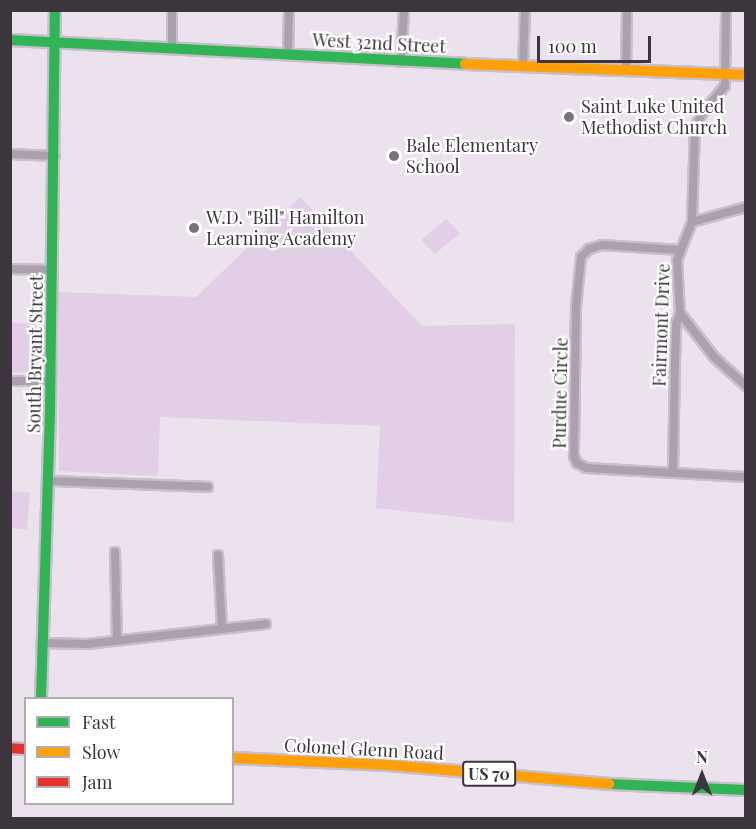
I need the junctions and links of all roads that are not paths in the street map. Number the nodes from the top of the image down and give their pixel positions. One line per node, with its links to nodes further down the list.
1 (55, 10): 9 (street, South Bryant Street)
2 (172, 10): 10 (street)
3 (288, 10): 11 (street)
4 (404, 10): 12 (street)
5 (525, 10): 13 (street)
6 (627, 10): 14 (street)
7 (726, 10): 15 (street, Fairmont Drive)
8 (10, 40): 9 (street, West 32nd Street)
9 (55, 42): 10 (street, West 32nd Street); 18 (street, South Bryant Street)
10 (172, 49): 11 (street, West 32nd Street)
11 (288, 55): 12 (street, West 32nd Street)
12 (401, 62): 13 (street, West 32nd Street)
13 (523, 67): 14 (street, West 32nd Street)
14 (626, 69): 15 (street, West 32nd Street)
15 (725, 74): 16 (street, West 32nd Street); 20 (street, Fairmont Drive)
16 (746, 75)
17 (10, 154): 18 (street)
18 (55, 156): 23 (street, South Bryant Street)
19 (746, 207): 20 (street)
20 (692, 222): 21 (street, Fairmont Drive)
21 (680, 250): 24 (street, Fairmont Drive); 28 (street, Purdue Circle)
22 (10, 268): 23 (street)
23 (53, 270): 26 (street, South Bryant Street)
24 (680, 313): 27 (street); 28 (street, Fairmont Drive)
25 (10, 381): 26 (street)
26 (51, 381): 30 (street, South Bryant Street)
27 (746, 386)
28 (674, 473): 29 (street, Purdue Circle)
29 (746, 477)
30 (48, 481): 31 (street); 37 (street, South Bryant Street)
31 (208, 487)
32 (115, 552): 36 (street)
33 (218, 555): 35 (street)
34 (266, 624): 35 (street)
35 (222, 628): 36 (street)
36 (117, 640): 37 (street)
37 (42, 643): 38 (street, South Bryant Street)
38 (41, 697)
39 (234, 758): 40 (street, Colonel Glenn Road / US 70)
40 (746, 790)

